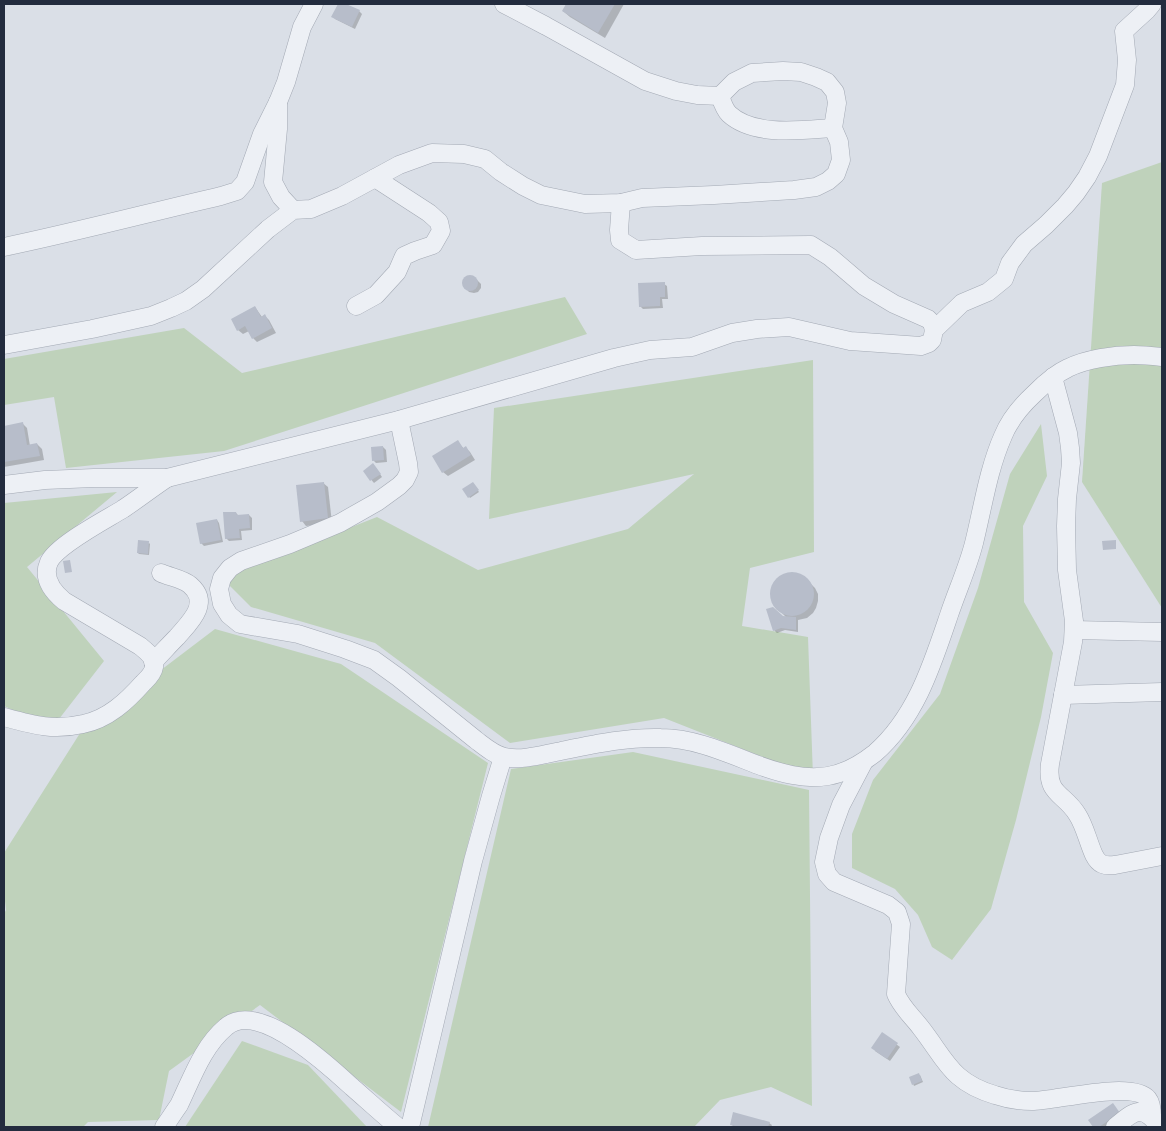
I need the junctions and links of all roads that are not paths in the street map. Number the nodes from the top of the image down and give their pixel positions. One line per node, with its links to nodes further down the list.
1 (314, 4): 5 (street)
2 (504, 4): 4 (street)
3 (1152, 4): 12 (street)
4 (720, 96): 6 (street); 6 (street)
5 (278, 102): 9 (street); 10 (street)
6 (833, 128): 8 (street)
7 (375, 178): 8 (street); 9 (street); 11 (street)
8 (621, 203): 12 (street)
9 (293, 210): 13 (street)
10 (4, 247)
11 (356, 306)
12 (934, 330): 16 (street)
13 (4, 345)
14 (1162, 357): 15 (street)
15 (1053, 377): 20 (street); 27 (street)
16 (399, 420): 17 (street); 26 (street)
17 (167, 478): 18 (street); 22 (street)
18 (4, 485)
19 (161, 573): 22 (street)
20 (1074, 630): 21 (street); 24 (street)
21 (1162, 632)
22 (153, 662): 25 (street)
23 (1162, 692): 24 (street)
24 (1063, 695): 28 (street)
25 (4, 717)
26 (503, 757): 27 (street); 32 (street)
27 (863, 762): 29 (street)
28 (1162, 856)
29 (1156, 1122): 33 (street)
30 (164, 1127): 31 (street)
31 (398, 1127)
32 (408, 1127)
33 (1115, 1127)

